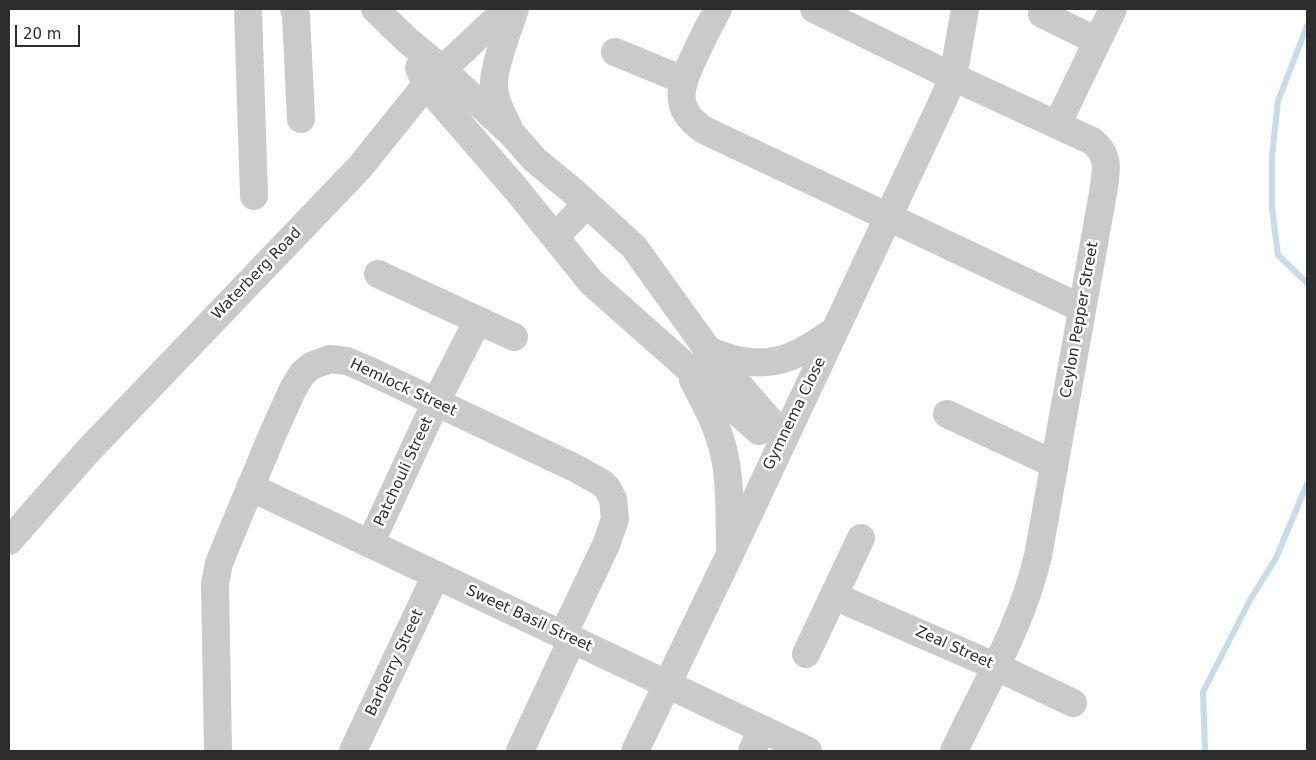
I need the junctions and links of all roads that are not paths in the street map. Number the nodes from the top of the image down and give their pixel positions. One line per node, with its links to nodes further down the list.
1 (248, 9): 20 (street)
2 (294, 9): 17 (street)
3 (375, 9): 14 (street)
4 (507, 9): 14 (street, Waterberg Road)
5 (514, 9): 19 (street)
6 (718, 9): 16 (street)
7 (814, 9): 11 (street, Ceylon Pepper Street)
8 (965, 9): 15 (street, Gymnema Close)
9 (1113, 9): 12 (street)
10 (1042, 14): 12 (street)
11 (855, 18): 15 (street, Ceylon Pepper Street)
12 (1097, 41): 18 (street)
13 (615, 52): 16 (street)
14 (434, 77): 19 (street); 23 (street); 37 (street, Waterberg Road)
15 (953, 77): 18 (street, Ceylon Pepper Street); 22 (street, Gymnema Close)
16 (683, 80): 22 (street)
17 (301, 119)
18 (1058, 125): 25 (street, Ceylon Pepper Street)
19 (512, 134): 21 (street)
20 (254, 196)
21 (586, 204): 23 (street); 29 (street)
22 (888, 216): 25 (street); 27 (street, Gymnema Close)
23 (555, 237): 30 (street)
24 (378, 274): 26 (street)
25 (1081, 308): 34 (street, Ceylon Pepper Street)
26 (478, 320): 28 (street); 31 (street, Patchouli Street)
27 (835, 330): 29 (street); 33 (street, Gymnema Close)
28 (514, 337)
29 (708, 350): 33 (street)
30 (686, 365): 33 (street); 39 (street)
31 (436, 402): 35 (street, Hemlock Street); 38 (street, Patchouli Street); 42 (street, Hemlock Street)
32 (947, 414): 34 (street)
33 (781, 443): 39 (street, Gymnema Close)
34 (1054, 464): 44 (street, Ceylon Pepper Street)
35 (250, 487): 38 (street, Sweet Basil Street); 48 (street, Hemlock Street)
36 (861, 538): 41 (street)
37 (9, 541)
38 (370, 544): 40 (street, Sweet Basil Street)
39 (730, 554): 45 (street, Gymnema Close)
40 (436, 575): 42 (street, Sweet Basil Street); 49 (street, Barberry Street)
41 (834, 596): 43 (street); 44 (street, Zeal Street)
42 (568, 638): 45 (street, Sweet Basil Street); 50 (street, Hemlock Street)
43 (806, 654)
44 (997, 667): 46 (street, Zeal Street); 53 (street, Ceylon Pepper Street)
45 (668, 684): 47 (street, Sweet Basil Street); 51 (street, Gymnema Close)
46 (1073, 703)
47 (757, 740): 52 (street, Sweet Basil Street)
48 (218, 751)
49 (353, 751)
50 (520, 751)
51 (635, 751)
52 (808, 751)
53 (954, 751)

